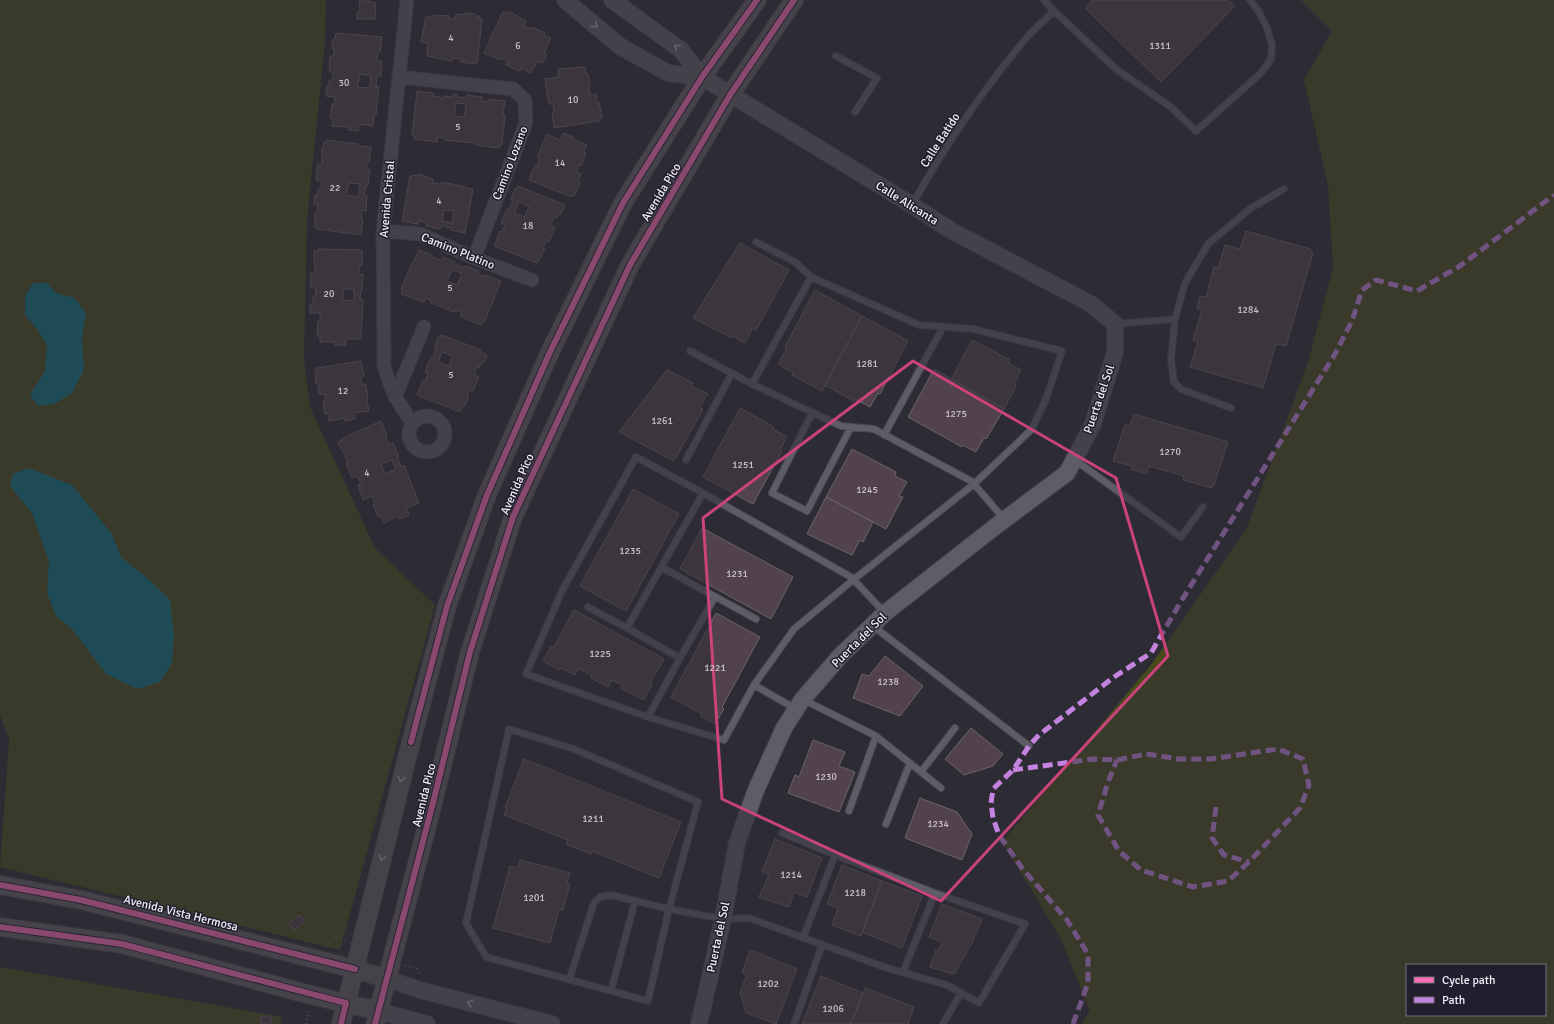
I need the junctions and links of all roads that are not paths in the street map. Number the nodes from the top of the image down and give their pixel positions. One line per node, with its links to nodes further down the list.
1 (407, 0): 10 (street, Avenida Cristal)
2 (565, 0): 11 (street, Calle Alicanta, one-way to 11)
3 (612, 0): 11 (street, Calle Alicanta, one-way to 3)
4 (757, 0): 11 (main road, Avenida Pico)
5 (794, 0): 12 (main road, Avenida Pico)
6 (1044, 0): 8 (lane)
7 (1250, 0): 8 (lane)
8 (1054, 11): 15 (lane, Calle Batido)
9 (836, 56): 13 (lane)
10 (399, 77): 16 (street, Avenida Cristal); 18 (street, Camino Lozano)
11 (702, 77): 12 (street, Calle Alicanta); 70 (main road, Avenida Pico, one-way to 70)
12 (730, 96): 15 (street, Calle Alicanta); 72 (main road, Avenida Pico)
13 (855, 112)
14 (1284, 189): 21 (lane)
15 (912, 205): 22 (street, Calle Alicanta)
16 (383, 231): 18 (street, Camino Platino); 28 (street, Avenida Cristal)
17 (756, 242): 19 (lane)
18 (474, 258): 20 (street, Camino Platino)
19 (811, 277): 24 (lane); 27 (lane)
20 (532, 280)
21 (1175, 319): 22 (lane); 29 (lane)
22 (1115, 324): 35 (street, Puerta del Sol)
23 (424, 327): 28 (street)
24 (943, 327): 33 (lane); 36 (lane)
25 (690, 351): 26 (lane)
26 (732, 373): 27 (lane); 34 (lane)
27 (752, 384): 30 (lane)
28 (395, 398): 31 (street, Avenida Cristal)
29 (1231, 408)
30 (812, 413): 32 (lane); 32 (lane)
31 (412, 423)
32 (851, 427): 33 (lane)
33 (884, 435): 36 (lane)
34 (686, 460)
35 (1074, 460): 38 (lane); 39 (street, Puerta del Sol)
36 (974, 484): 39 (lane); 41 (lane)
37 (703, 493): 40 (lane); 41 (lane); 51 (lane)
38 (1203, 506)
39 (1004, 519): 44 (street, Puerta del Sol)
40 (660, 567): 42 (lane); 47 (lane)
41 (853, 580): 44 (lane); 49 (lane)
42 (715, 597): 45 (lane); 48 (lane)
43 (588, 607): 47 (lane)
44 (885, 613): 46 (street, Puerta del Sol)
45 (756, 619)
46 (872, 625): 50 (street, Puerta del Sol); 54 (lane)
47 (627, 628): 48 (lane)
48 (680, 658): 51 (lane)
49 (754, 685): 50 (lane); 51 (lane)
50 (799, 704): 53 (lane); 66 (street, Puerta del Sol)
51 (648, 717)
52 (955, 728): 56 (lane)
53 (876, 736): 55 (lane); 58 (lane)
54 (1029, 746)
55 (910, 763): 56 (lane); 59 (lane)
56 (921, 772): 57 (lane)
57 (941, 788)
58 (849, 811)
59 (886, 824)
60 (782, 833): 61 (lane)
61 (835, 855): 63 (lane); 68 (lane)
62 (0, 885): 70 (main road, Avenida Vista Hermosa)
63 (935, 893): 71 (lane); 75 (lane)
64 (635, 901): 65 (lane); 73 (lane); 74 (lane)
65 (668, 909): 66 (lane); 73 (lane); 74 (lane)
66 (723, 919): 68 (lane); 81 (street, Puerta del Sol)
67 (0, 927): 76 (main road)
68 (804, 938): 69 (lane)
69 (822, 945): 71 (lane); 82 (lane)
70 (355, 969): 72 (main road, Avenida Vista Hermosa); 76 (main road, Avenida Pico)
71 (903, 972): 75 (lane)
72 (386, 979): 77 (main road, Avenida Pico); 80 (street, Avenida Vista Hermosa, one-way to 72)
73 (569, 980): 74 (lane)
74 (611, 991)
75 (961, 993): 83 (lane)
76 (346, 1003): 77 (main road); 78 (main road, Avenida Pico)
77 (377, 1018): 79 (street)
78 (341, 1024)
79 (427, 1024)
80 (552, 1024)
81 (699, 1024)
82 (794, 1024)
83 (943, 1024)

